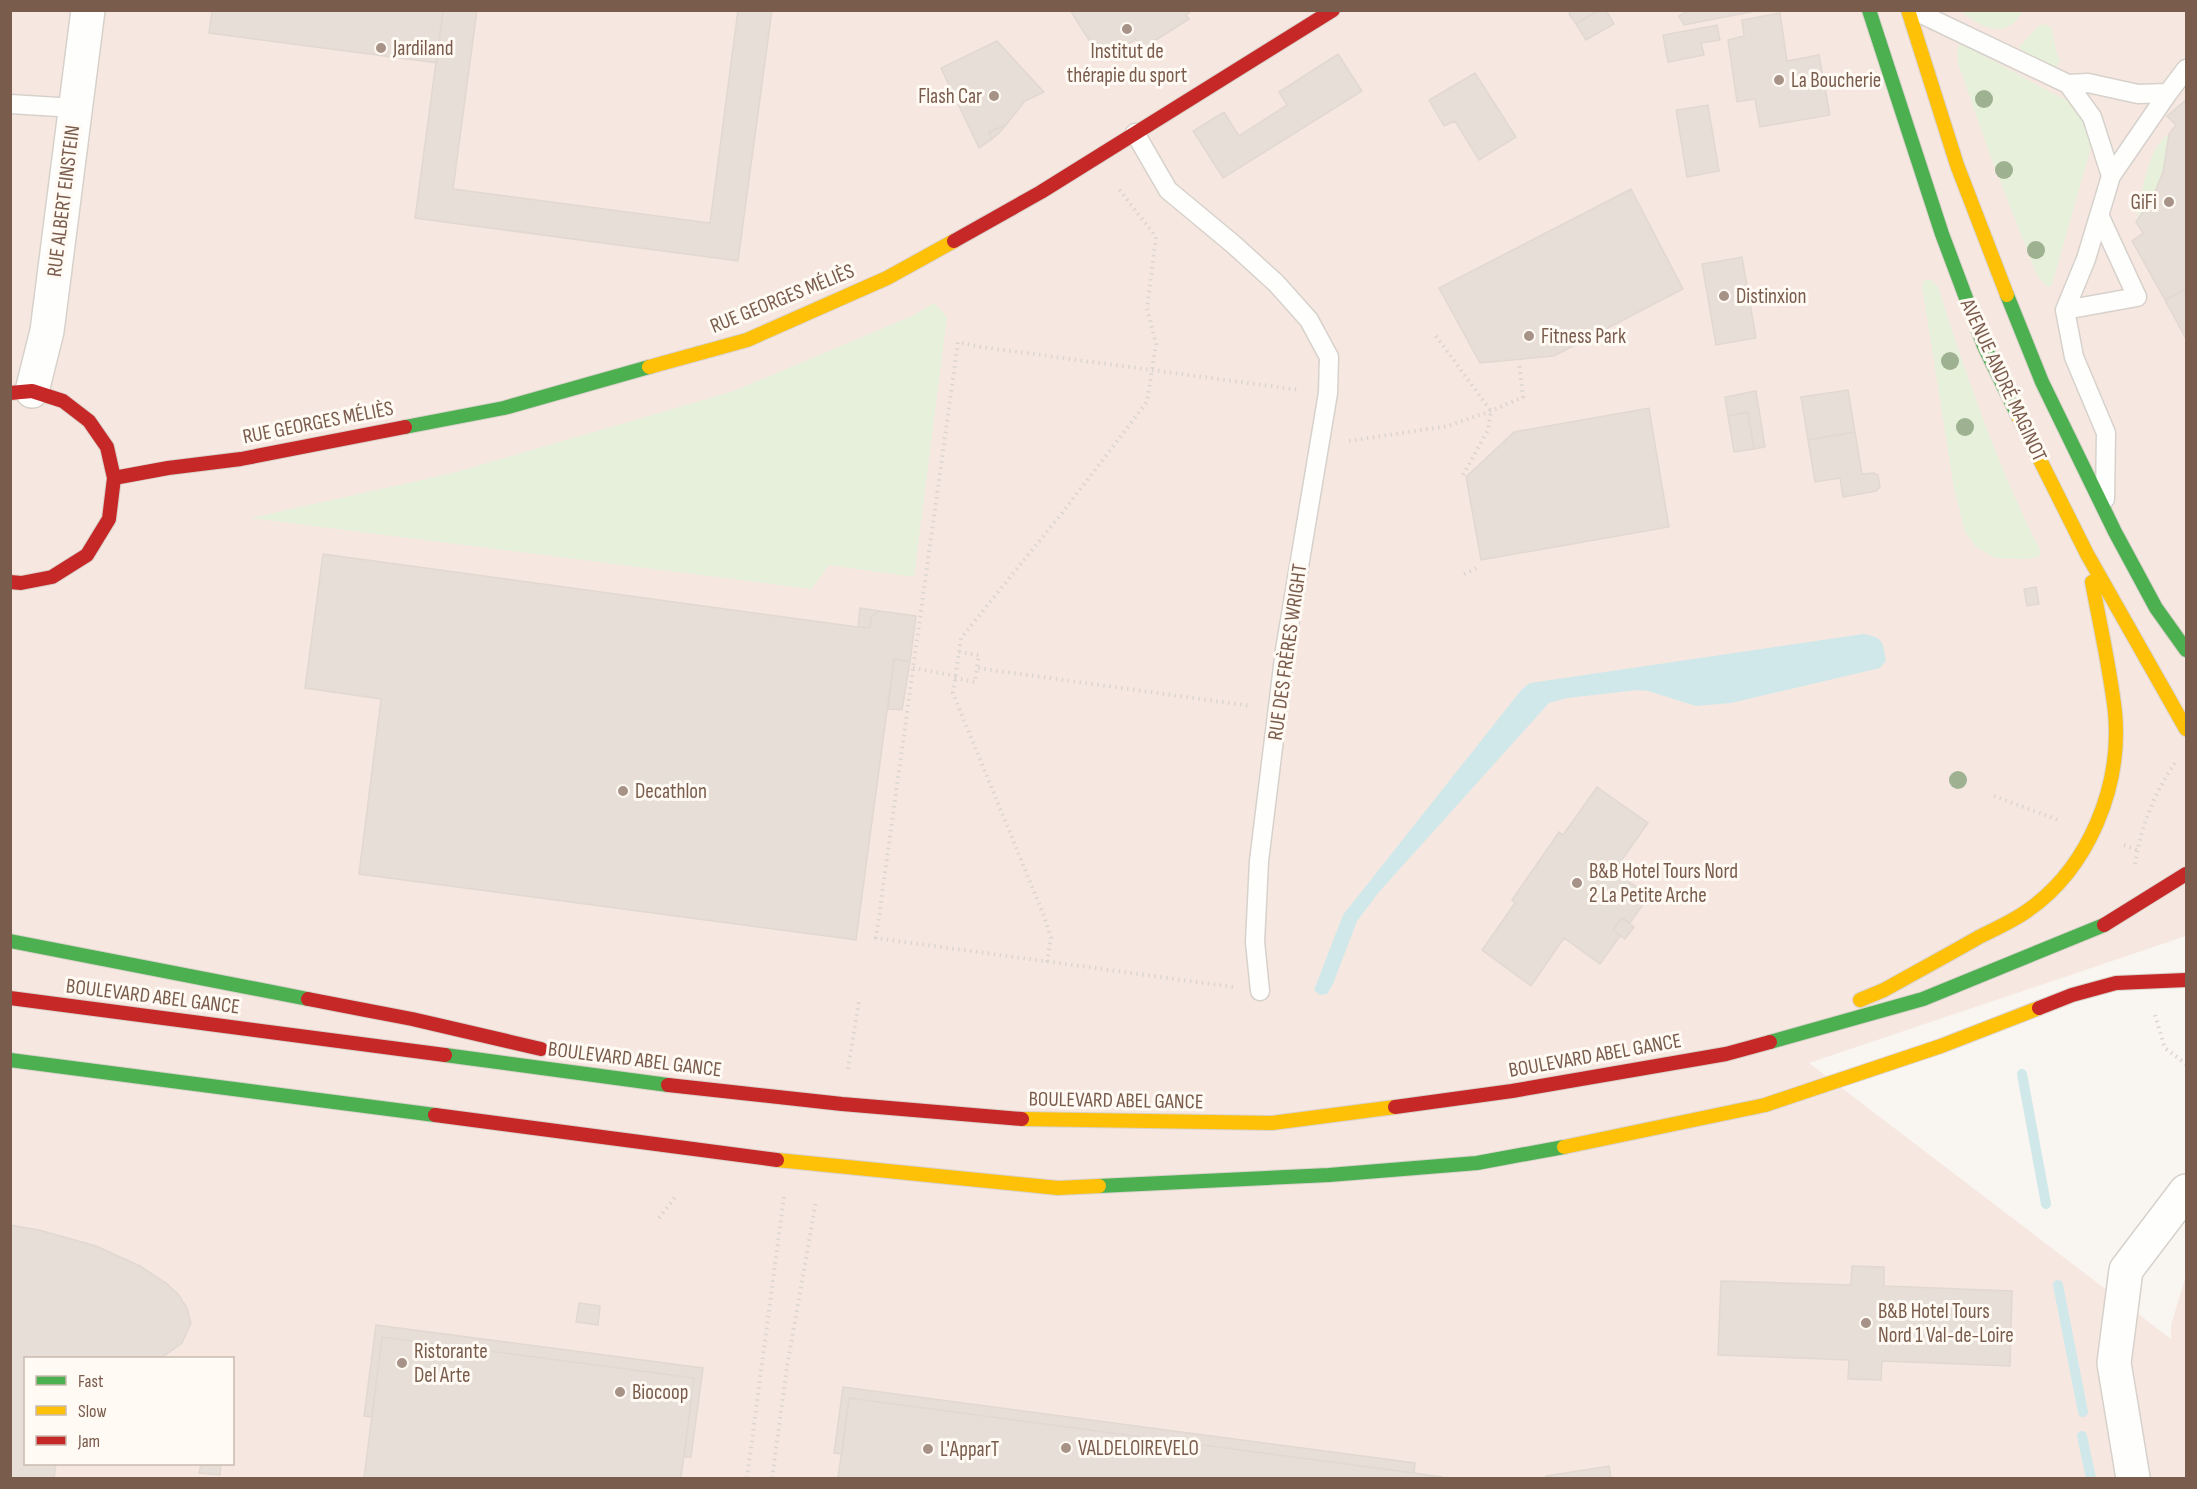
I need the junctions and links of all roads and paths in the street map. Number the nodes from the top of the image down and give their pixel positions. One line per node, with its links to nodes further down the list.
1 (88, 10): 10 (street, RUE ALBERT EINSTEIN)
2 (1333, 10): 11 (main road, RUE GEORGES MÉLIÈS)
3 (1869, 10): 26 (main road, AVENUE ANDRÉ MAGINOT)
4 (1908, 10): 25 (main road, AVENUE ANDRÉ MAGINOT)
5 (1913, 10): 7 (lane)
6 (2187, 69): 8 (lane)
7 (2068, 84): 8 (lane); 12 (lane)
8 (2168, 93): 12 (lane)
9 (10, 104): 10 (lane)
10 (75, 108): 19 (street, RUE ALBERT EINSTEIN)
11 (1135, 133): 20 (lane, RUE DES FRÈRES WRIGHT); 24 (main road, RUE GEORGES MÉLIÈS)
12 (2111, 176): 14 (lane)
13 (1118, 188): 18 (path)
14 (2100, 217): 15 (lane); 15 (lane)
15 (2065, 310): 25 (lane)
16 (1436, 336): 21 (path)
17 (1519, 362): 21 (path)
18 (1151, 370): 20 (path); 31 (path); 32 (path)
19 (22, 392): 24 (main road)
20 (1328, 393): 22 (lane, RUE DES FRÈRES WRIGHT)
21 (1491, 411): 22 (path); 23 (path)
22 (1318, 446): 35 (lane, RUE DES FRÈRES WRIGHT)
23 (1462, 477)
24 (114, 478): 29 (main road)
25 (2104, 513): 30 (main road, AVENUE ANDRÉ MAGINOT)
26 (2086, 554): 36 (main road, AVENUE ANDRÉ MAGINOT); 50 (main road)
27 (1479, 567): 28 (path)
28 (1464, 574)
29 (10, 582)
30 (2187, 650)
31 (959, 652): 33 (path); 34 (path)
32 (913, 668): 34 (path); 43 (path)
33 (977, 668): 34 (path); 35 (path)
34 (956, 677): 43 (path)
35 (1278, 710): 45 (lane, RUE DES FRÈRES WRIGHT)
36 (2187, 729)
37 (2176, 761): 40 (path)
38 (1994, 796): 39 (path)
39 (2068, 824)
40 (2134, 871)
41 (2187, 874): 50 (main road, BOULEVARD ABEL GANCE)
42 (10, 941): 49 (main road)
43 (1047, 962): 45 (path)
44 (2187, 980): 51 (main road)
45 (1260, 990)
46 (10, 998): 55 (main road, BOULEVARD ABEL GANCE)
47 (859, 1001): 54 (path)
48 (2153, 1005): 53 (path)
49 (552, 1052)
50 (1726, 1054): 55 (main road, BOULEVARD ABEL GANCE)
51 (10, 1060)
52 (587, 1060): 55 (main road)
53 (2187, 1064)
54 (847, 1074)
55 (715, 1091)
56 (785, 1190): 61 (path)
57 (2184, 1191): 63 (street)
58 (817, 1192): 62 (path)
59 (676, 1196): 60 (path)
60 (659, 1218)
61 (747, 1479)
62 (772, 1479)
63 (2133, 1479)

